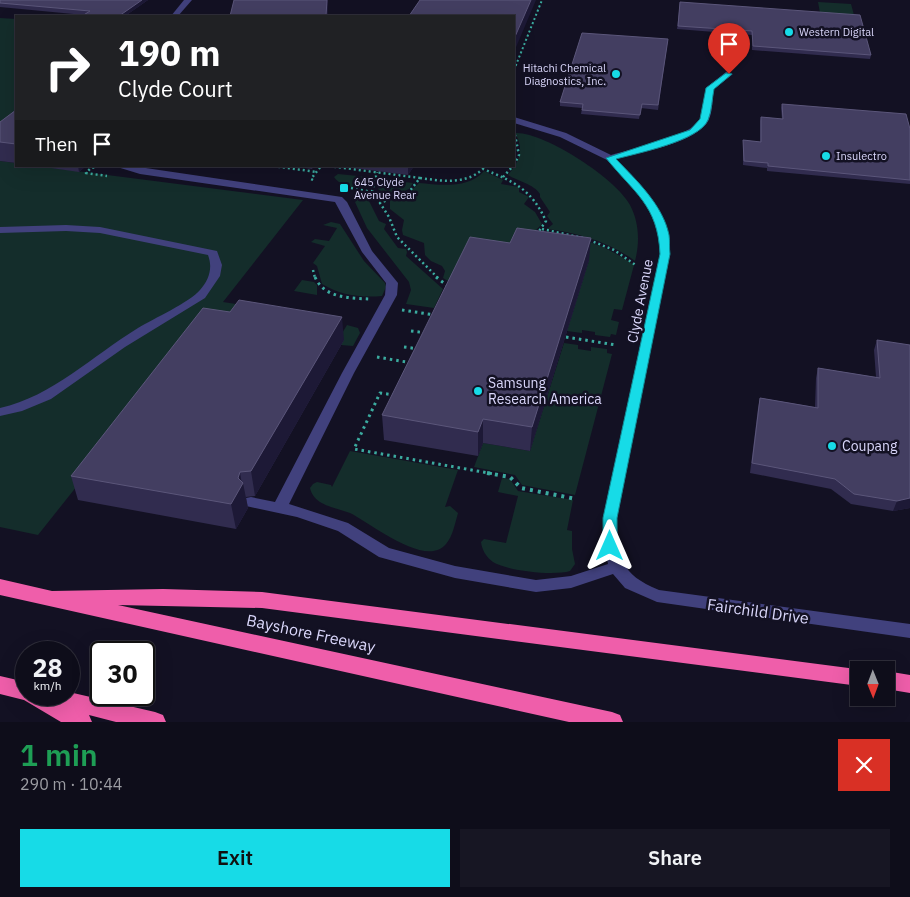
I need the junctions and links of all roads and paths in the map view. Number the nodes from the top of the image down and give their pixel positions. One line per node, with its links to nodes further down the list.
1 (188, 0): 3 (street)
2 (542, 0): 4 (path)
3 (175, 15)
4 (515, 68)
5 (729, 74): 8 (street)
6 (515, 120): 8 (street, Clyde Avenue)
7 (515, 137): 9 (path)
8 (610, 158): 43 (street, Clyde Avenue)
9 (515, 162)
10 (122, 167): 42 (street)
11 (280, 167): 15 (path)
12 (320, 167): 15 (path)
13 (337, 167): 16 (path)
14 (512, 167): 17 (path)
15 (317, 172): 19 (path)
16 (377, 172): 18 (path); 20 (path)
17 (503, 177): 18 (path); 22 (path)
18 (420, 178): 26 (path)
19 (311, 180)
20 (372, 192)
21 (0, 230): 39 (street)
22 (542, 230): 23 (path); 24 (path)
23 (536, 234)
24 (637, 266)
25 (455, 286): 26 (path)
26 (449, 287): 27 (path)
27 (446, 294)
28 (439, 308): 29 (path)
29 (433, 321)
30 (430, 327): 32 (path)
31 (411, 331): 32 (path)
32 (427, 333): 36 (path)
33 (566, 337): 34 (path)
34 (616, 344)
35 (404, 346): 36 (path)
36 (420, 349): 37 (path)
37 (409, 371)
38 (398, 396): 40 (path)
39 (0, 412)
40 (576, 499)
41 (251, 502): 42 (street)
42 (280, 507): 43 (street)
43 (618, 567): 46 (street, Fairchild Drive)
44 (0, 587): 45 (highway, Bayshore Freeway)
45 (54, 598): 47 (highway); 56 (highway, Bayshore Freeway)
46 (910, 631)
47 (850, 676)
48 (895, 682): 49 (highway)
49 (910, 684)
50 (0, 685): 51 (highway)
51 (15, 689)
52 (80, 705): 55 (highway)
53 (53, 706): 54 (highway)
54 (81, 722)
55 (155, 722)
56 (612, 722)

